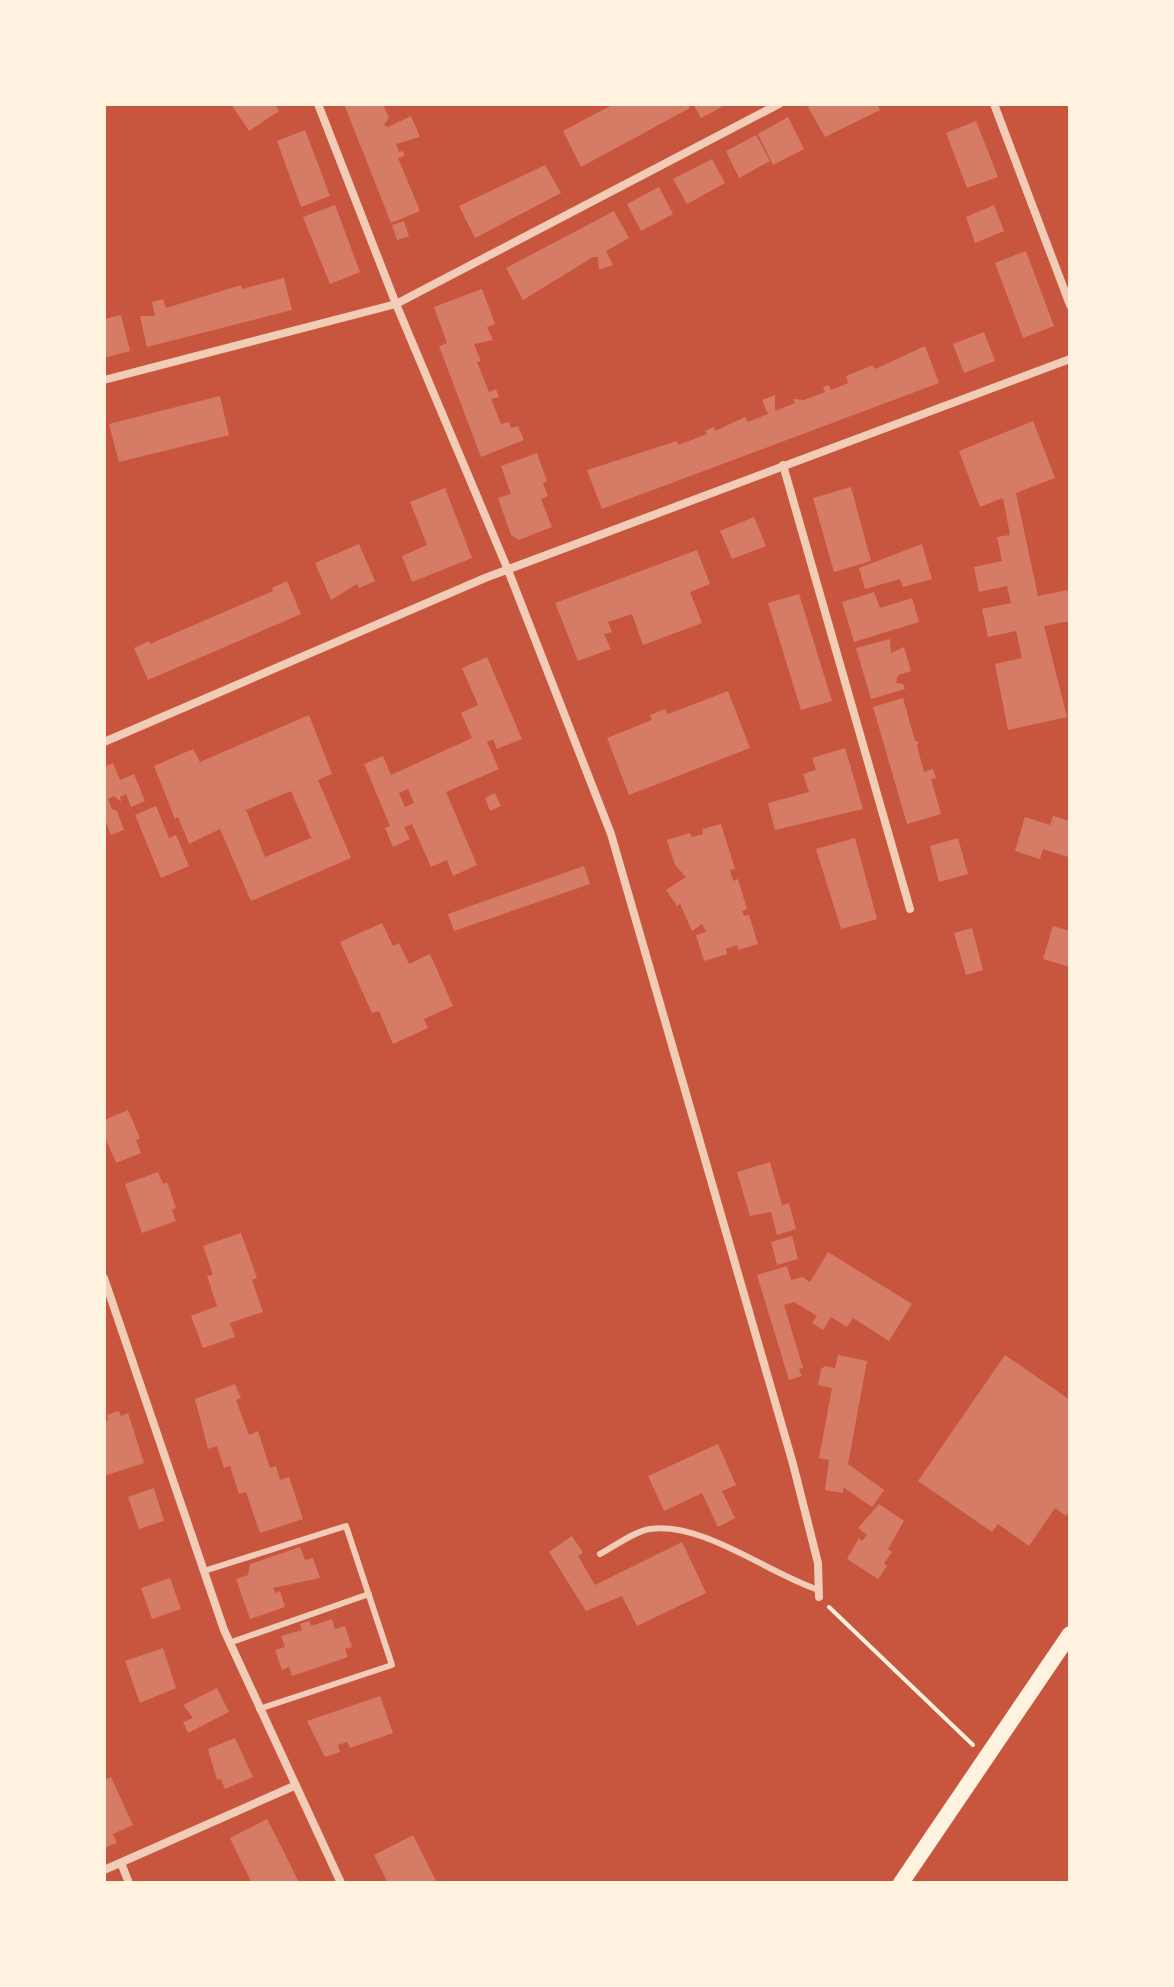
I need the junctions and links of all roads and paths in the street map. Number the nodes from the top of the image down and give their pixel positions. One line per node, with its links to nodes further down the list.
1 (318, 104): 4 (street)
2 (779, 104): 4 (street)
3 (994, 104): 5 (street)
4 (396, 304): 7 (street); 9 (street)
5 (1070, 305)
6 (1070, 359): 8 (street)
7 (104, 380)
8 (783, 465): 9 (street); 11 (street)
9 (508, 570): 10 (street); 16 (street)
10 (104, 742)
11 (910, 909)
12 (104, 1278): 14 (street)
13 (600, 1554): 16 (lane)
14 (204, 1571): 15 (lane); 18 (street)
15 (369, 1594): 18 (lane); 19 (lane)
16 (819, 1594): 20 (path)
17 (1070, 1634): 20 (main road)
18 (229, 1643): 19 (street)
19 (259, 1709): 21 (street)
20 (986, 1758): 26 (main road)
21 (294, 1786): 22 (street); 25 (street)
22 (121, 1863): 23 (street); 24 (street)
23 (104, 1870)
24 (129, 1883)
25 (341, 1883)
26 (901, 1883)

